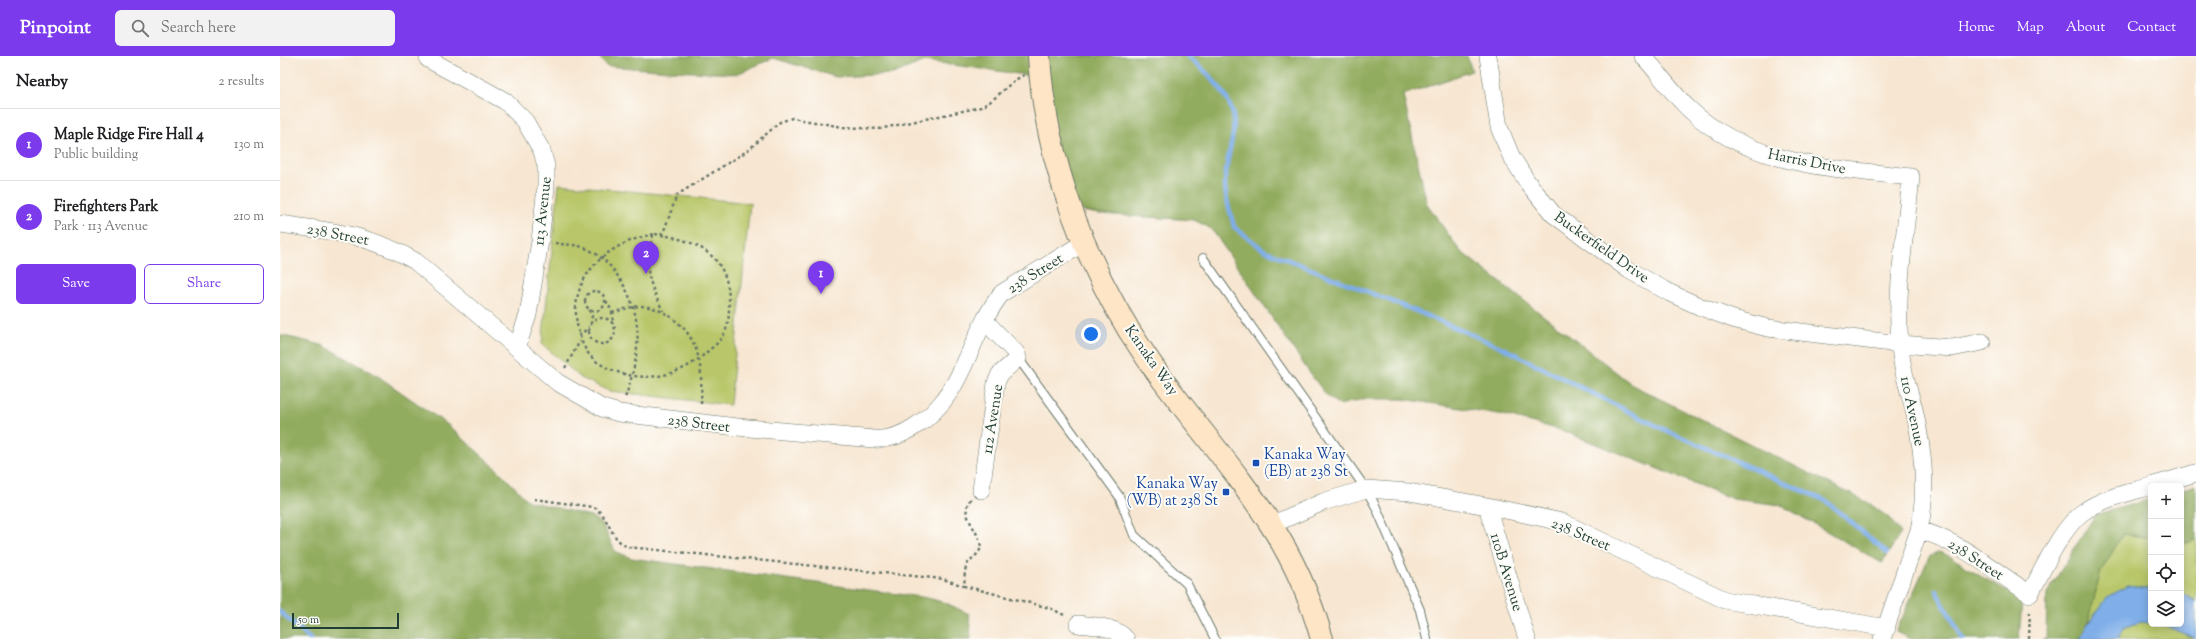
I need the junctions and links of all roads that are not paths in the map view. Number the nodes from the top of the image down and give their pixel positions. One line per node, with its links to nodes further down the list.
1 (1488, 56): 11 (street, Buckerfield Drive)
2 (1643, 56): 5 (street, Harris Drive)
3 (428, 60): 12 (street, 113 Avenue)
4 (1039, 64): 7 (main road, Kanaka Way)
5 (1911, 177): 11 (street, 110 Avenue)
6 (280, 224): 12 (street, 238 Street)
7 (1084, 242): 9 (street, 238 Street); 20 (main road, Kanaka Way)
8 (1203, 258): 17 (lane)
9 (985, 322): 12 (street, 238 Street); 13 (street)
10 (1982, 342): 11 (street, Buckerfield Drive)
11 (1900, 344): 21 (street, 110 Avenue)
12 (517, 347)
13 (1018, 358): 18 (street, 112 Avenue); 25 (lane)
14 (2196, 473): 15 (street)
15 (2161, 483)
16 (2148, 487): 21 (street, 238 Street)
17 (1366, 489): 19 (street, 238 Street); 20 (street, 238 Street); 27 (lane)
18 (981, 490)
19 (1488, 506): 23 (street, 238 Street); 28 (street, 110B Avenue)
20 (1271, 526): 26 (main road, Kanaka Way)
21 (1919, 530): 23 (street, 110 Avenue)
22 (1078, 624): 24 (street)
23 (1885, 633)
24 (1126, 639)
25 (1215, 639)
26 (1322, 639)
27 (1427, 639)
28 (1527, 639)

